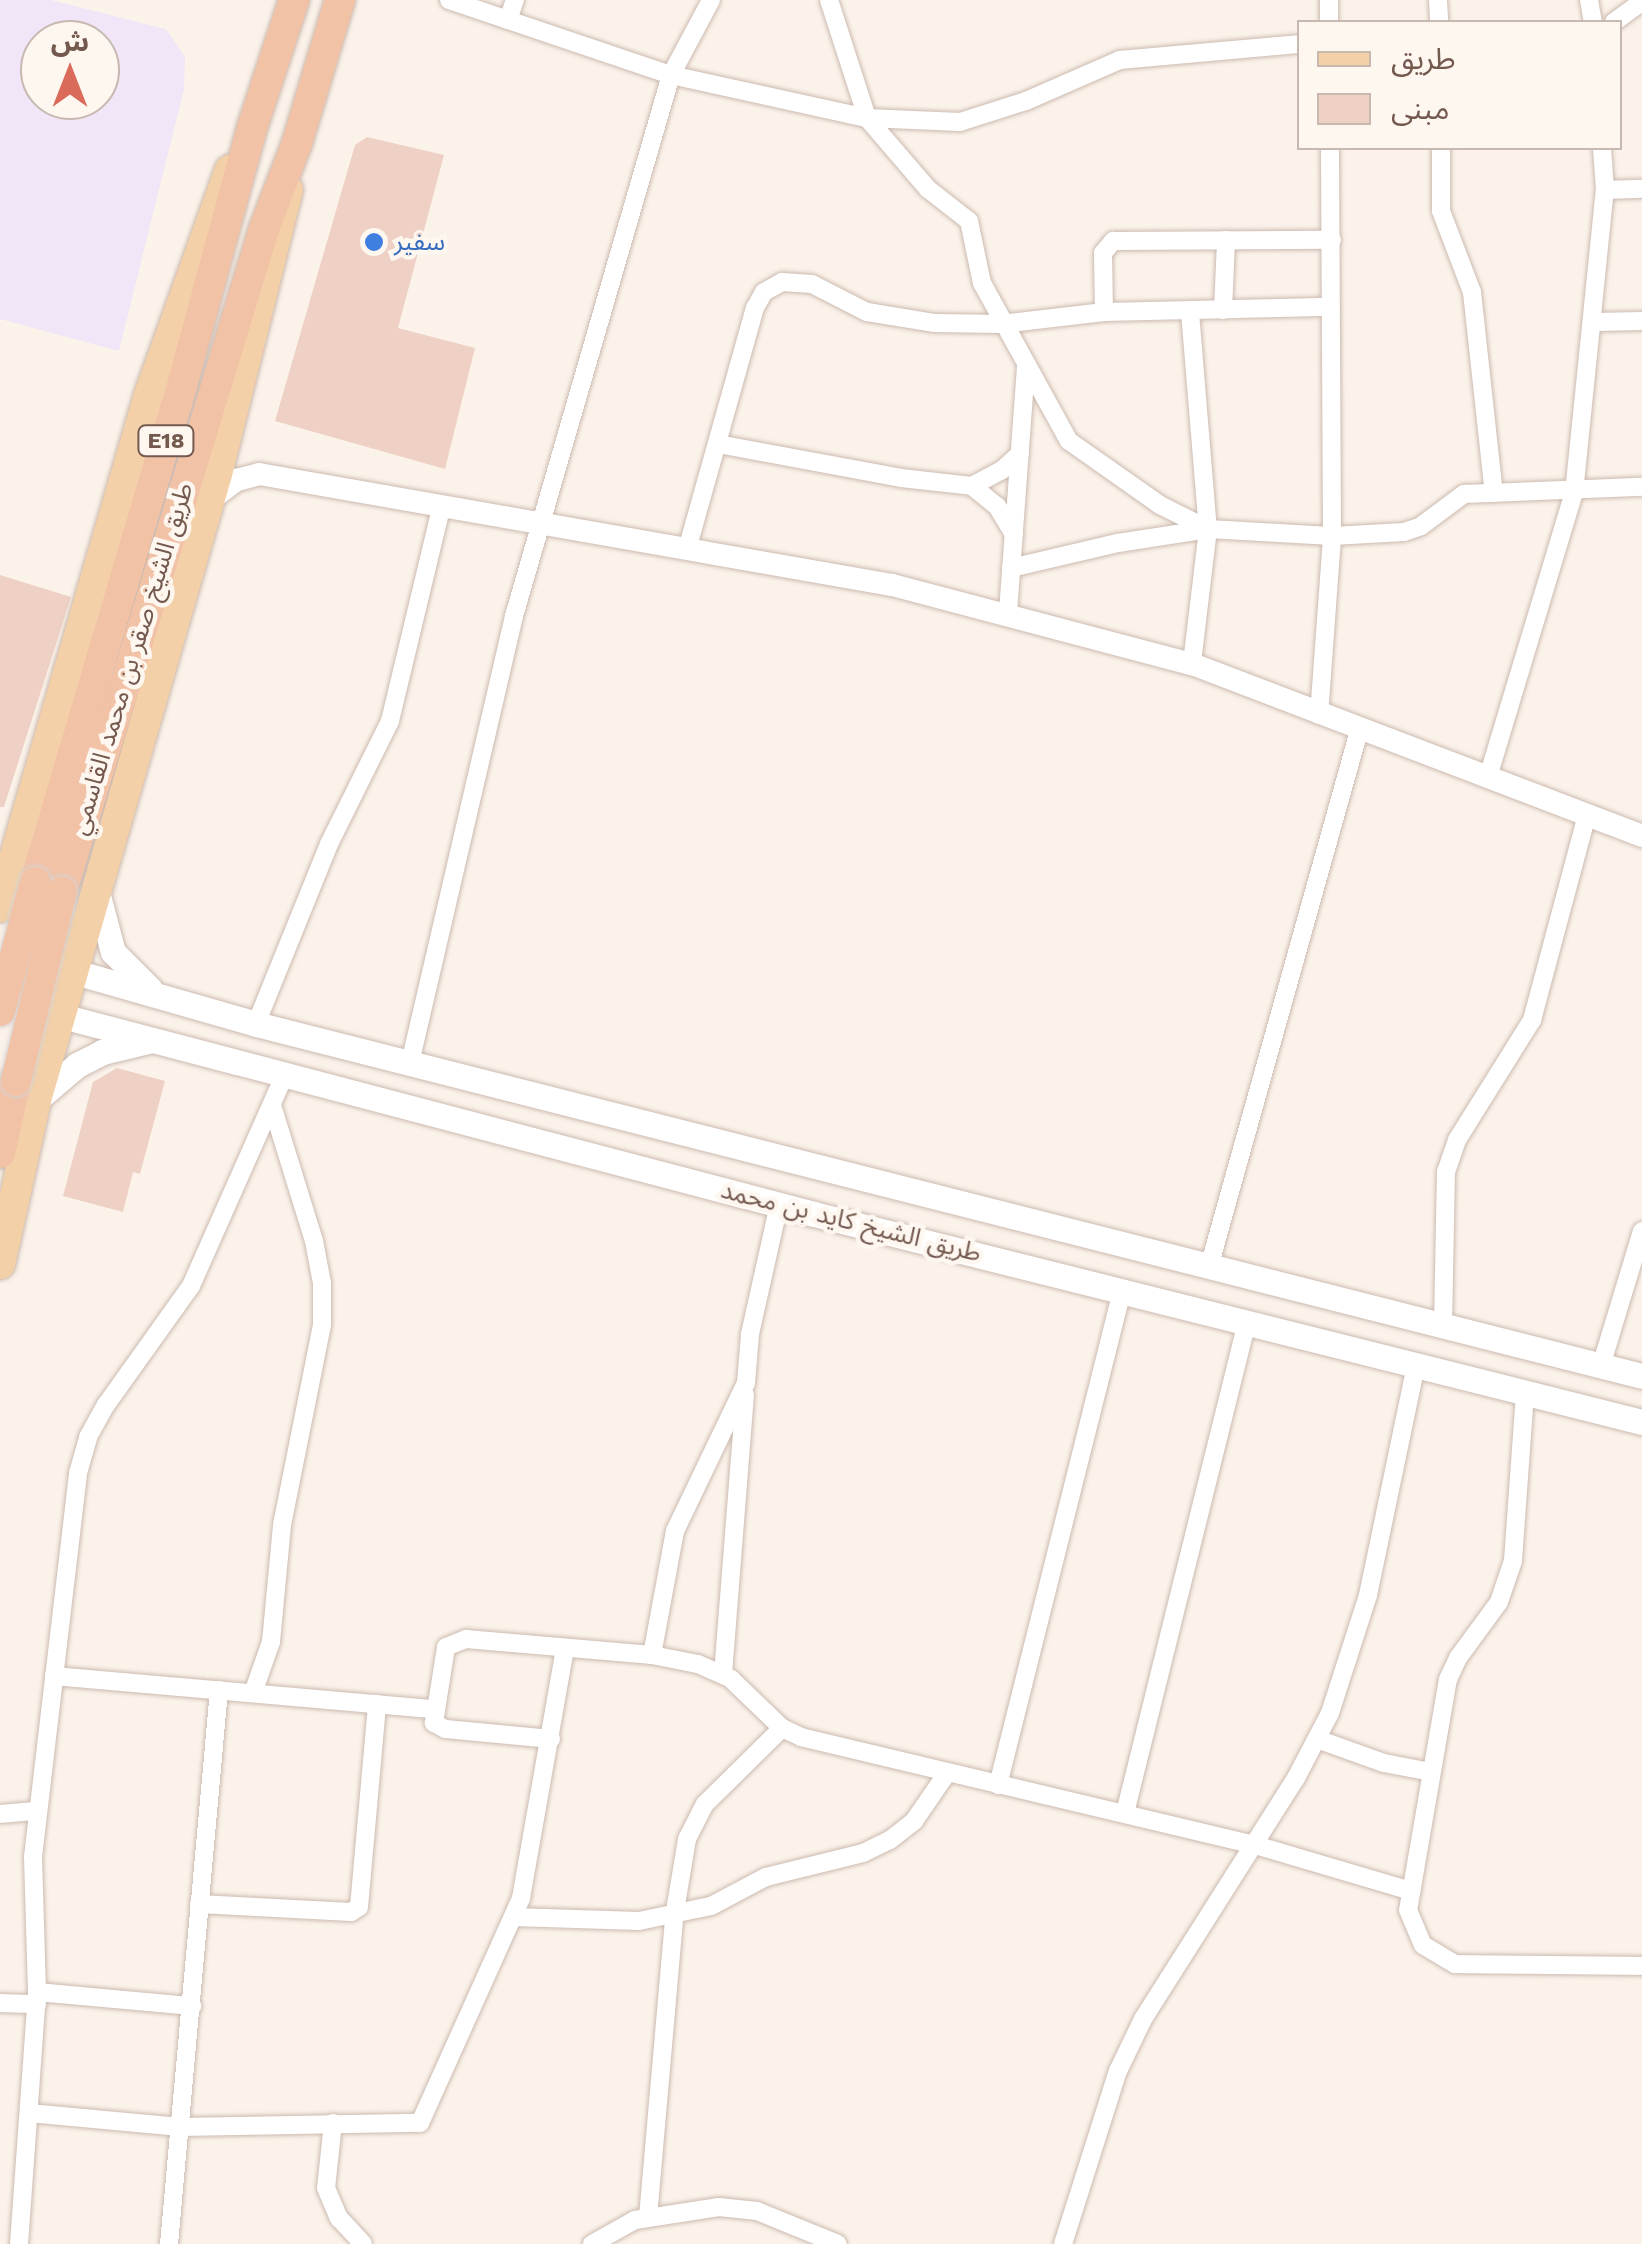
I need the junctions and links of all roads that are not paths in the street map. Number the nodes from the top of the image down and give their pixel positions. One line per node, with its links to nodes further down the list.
1 (294, 0): 13 (highway, طريق الشيخ صقر بن محمد القاسمي / E18)
2 (450, 0): 8 (street)
3 (515, 0): 8 (street)
4 (711, 0): 11 (street)
5 (828, 0): 12 (street)
6 (342, 2): 14 (highway, طريق الشيخ صقر بن محمد القاسمي / E18)
7 (1642, 2): 9 (street)
8 (508, 20): 11 (street)
9 (1617, 20)
10 (1297, 44): 12 (street)
11 (671, 75): 12 (street); 40 (street)
12 (867, 118): 28 (street)
13 (252, 128): 53 (highway, طريق الشيخ صقر بن محمد القاسمي / E18); 55 (main road)
14 (297, 142): 30 (main road); 53 (highway, طريق الشيخ صقر بن محمد القاسمي / E18)
15 (1330, 150): 21 (street)
16 (1441, 150): 36 (street)
17 (1602, 150): 19 (street)
18 (1642, 189): 19 (street)
19 (1605, 190): 27 (street)
20 (1226, 240): 21 (street); 23 (street); 24 (street)
21 (1332, 240): 22 (street)
22 (1331, 307): 23 (street); 43 (street)
23 (1223, 310): 25 (street)
24 (1104, 312): 25 (street); 28 (street)
25 (1190, 312): 41 (street)
26 (1642, 321): 27 (street)
27 (1594, 322): 37 (street)
28 (1001, 324): 29 (street); 31 (street)
29 (1026, 365): 32 (street); 41 (street)
30 (227, 437): 33 (street); 38 (main road)
31 (718, 444): 34 (street); 44 (street)
32 (1020, 454): 34 (street); 42 (street)
33 (259, 474): 38 (street); 39 (street)
34 (972, 486): 42 (street)
35 (1642, 487): 37 (street)
36 (1494, 493): 37 (street); 43 (street)
37 (1574, 493): 50 (street)
38 (210, 500): 54 (main road)
39 (442, 505): 40 (street); 62 (street)
40 (544, 523): 44 (street); 64 (street)
41 (1208, 530): 43 (street); 45 (street); 47 (street)
42 (1014, 534): 45 (street)
43 (1332, 536): 48 (street)
44 (688, 546): 46 (street)
45 (1011, 568): 46 (street)
46 (1008, 612): 47 (street)
47 (1192, 664): 48 (street)
48 (1319, 715): 49 (street)
49 (1359, 730): 50 (street); 72 (street)
50 (1488, 777): 51 (street)
51 (1588, 815): 52 (street); 76 (street)
52 (1642, 836)
53 (49, 887): 60 (highway, طريق الشيخ صقر بن محمد القاسمي / E18, bridge); 66 (highway, طريق الشيخ صقر بن محمد القاسمي / E18, bridge)
54 (97, 890): 57 (main road); 58 (main road)
55 (1, 897)
56 (0, 950): 57 (main road)
57 (74, 972): 58 (main road, طريق الشيخ كايد بن محمد); 61 (main road)
58 (158, 994): 62 (main road, طريق الشيخ كايد بن محمد)
59 (0, 998): 61 (main road)
60 (0, 1010)
61 (62, 1016): 63 (main road, طريق الشيخ كايد بن محمد); 66 (main road)
62 (256, 1024): 64 (main road, طريق الشيخ كايد بن محمد)
63 (155, 1040): 65 (main road, طريق الشيخ كايد بن محمد); 66 (main road)
64 (410, 1063): 72 (main road, طريق الشيخ كايد بن محمد)
65 (286, 1072): 67 (street); 69 (main road, طريق الشيخ كايد بن محمد)
66 (26, 1090): 68 (highway, طريق الشيخ صقر بن محمد القاسمي / E18); 71 (main road)
67 (272, 1106): 87 (street); 89 (street)
68 (0, 1153)
69 (779, 1204): 73 (main road, طريق الشيخ كايد بن محمد); 81 (street)
70 (1642, 1231): 79 (street)
71 (0, 1264)
72 (1209, 1267): 74 (main road, طريق الشيخ كايد بن محمد)
73 (1122, 1291): 75 (main road, طريق الشيخ كايد بن محمد); 97 (street)
74 (1358, 1305): 76 (main road, طريق الشيخ كايد بن محمد); 77 (main road)
75 (1246, 1322): 77 (main road, طريق الشيخ كايد بن محمد); 100 (street)
76 (1443, 1326): 79 (main road, طريق الشيخ كايد بن محمد)
77 (1350, 1348): 78 (main road, طريق الشيخ كايد بن محمد)
78 (1416, 1366): 82 (main road, طريق الشيخ كايد بن محمد); 94 (street)
79 (1601, 1366): 80 (main road, طريق الشيخ كايد بن محمد)
80 (1642, 1376)
81 (746, 1384): 85 (street); 86 (street)
82 (1525, 1393): 83 (main road, طريق الشيخ كايد بن محمد); 96 (street)
83 (1642, 1422)
84 (564, 1648): 85 (street); 91 (street); 93 (street)
85 (652, 1655): 86 (street)
86 (723, 1674): 92 (street)
87 (54, 1676): 88 (street); 98 (street)
88 (219, 1690): 89 (street); 103 (street)
89 (252, 1693): 90 (street)
90 (378, 1704): 91 (street); 103 (street)
91 (434, 1709): 93 (street)
92 (782, 1728): 95 (street); 105 (street)
93 (551, 1739): 104 (street)
94 (1317, 1739): 96 (street); 101 (street)
95 (947, 1772): 97 (street); 105 (street)
96 (1431, 1772): 102 (street)
97 (998, 1786): 100 (street)
98 (38, 1811): 99 (street); 107 (street)
99 (0, 1814)
100 (1126, 1814): 101 (street)
101 (1255, 1844): 102 (street); 119 (street)
102 (1410, 1891): 106 (street)
103 (200, 1904): 109 (street)
104 (513, 1917): 105 (street); 111 (street)
105 (674, 1917): 113 (street)
106 (1642, 1966)
107 (37, 1998): 108 (street); 109 (street); 110 (street)
108 (0, 2003)
109 (192, 2006): 112 (street)
110 (29, 2113): 112 (street); 114 (street)
111 (333, 2123): 112 (street); 116 (street)
112 (180, 2126): 115 (street)
113 (648, 2217): 117 (street); 118 (street)
114 (19, 2244)
115 (169, 2244)
116 (363, 2244)
117 (592, 2244)
118 (838, 2244)
119 (1063, 2244)

